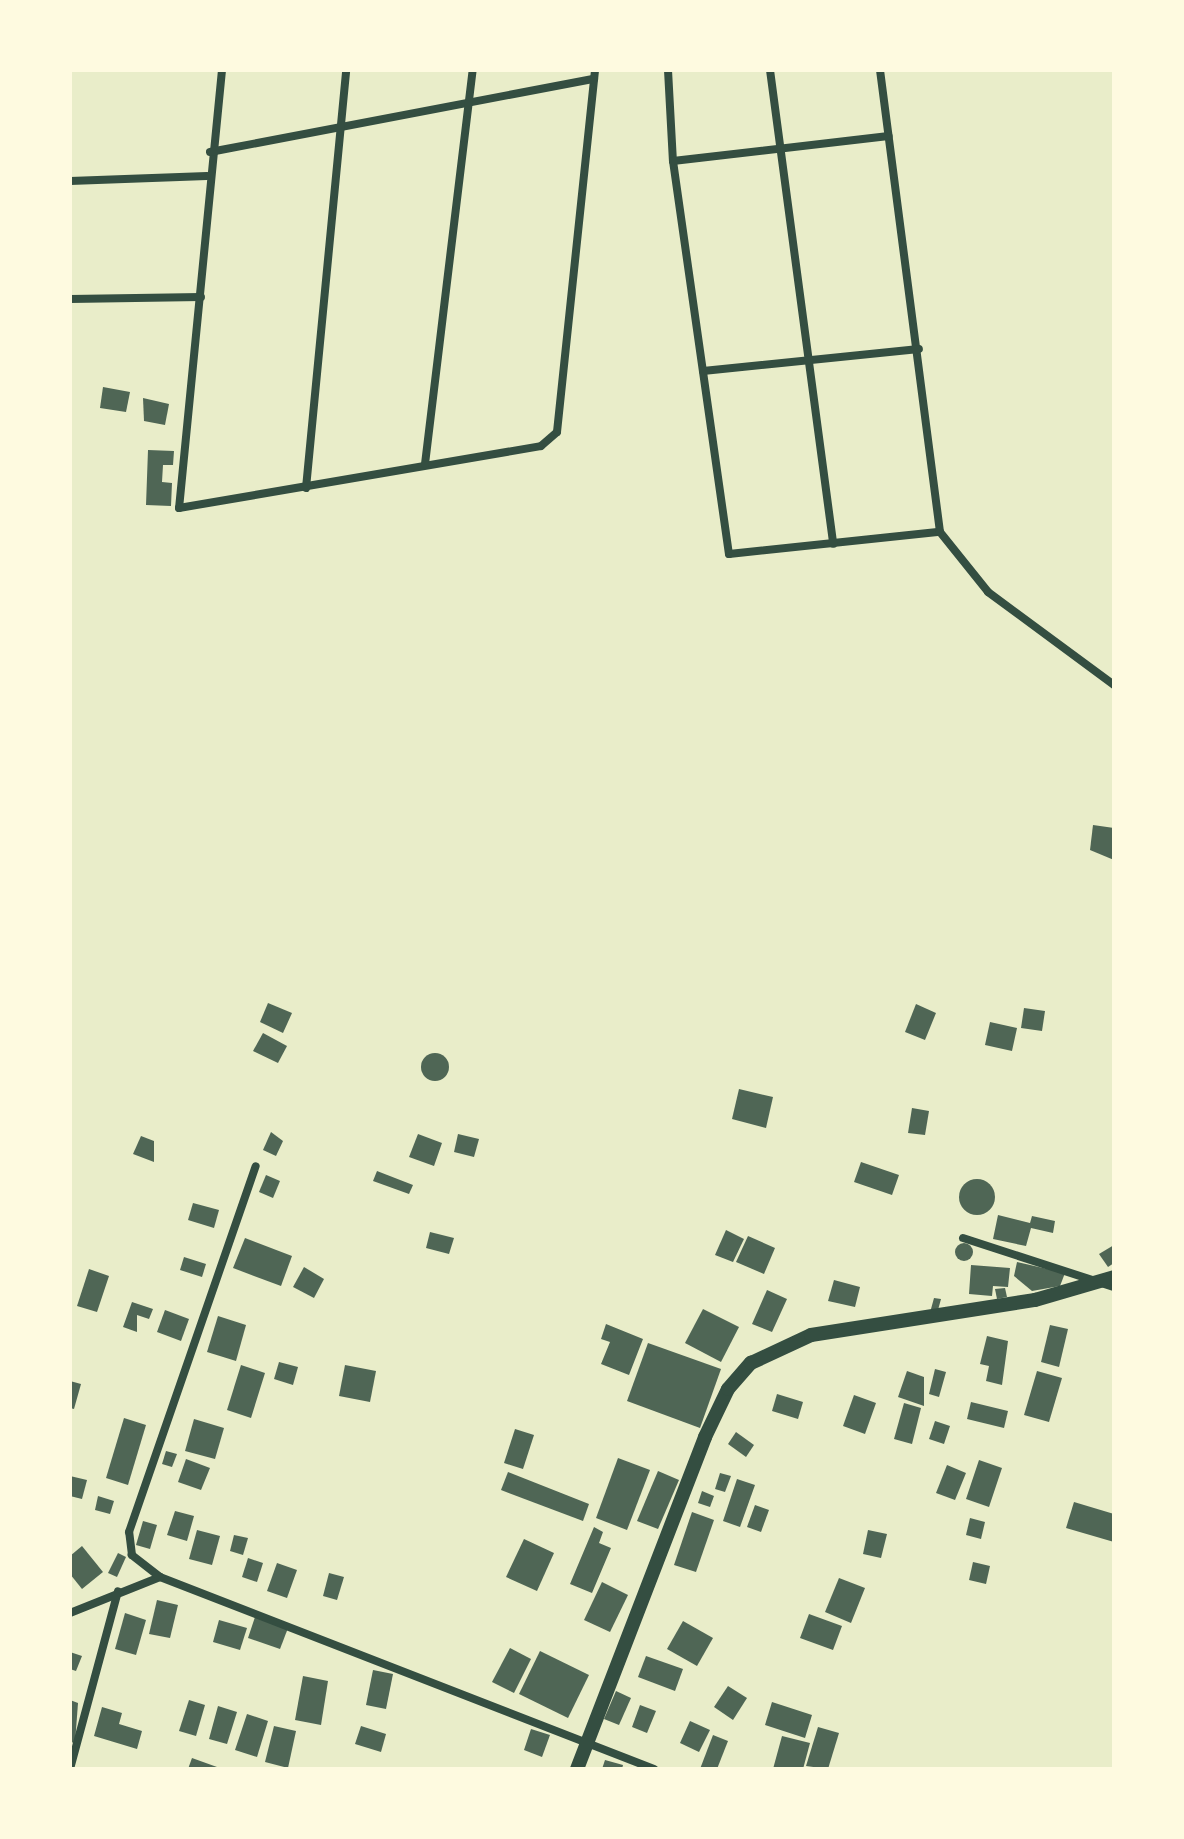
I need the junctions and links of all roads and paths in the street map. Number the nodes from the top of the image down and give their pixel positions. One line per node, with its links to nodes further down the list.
1 (222, 70): 12 (street)
2 (346, 70): 9 (street)
3 (473, 70): 8 (street)
4 (668, 70): 13 (street)
5 (770, 70): 11 (street)
6 (880, 70): 10 (street)
7 (594, 74): 8 (street); 21 (street)
8 (470, 102): 9 (street); 21 (street)
9 (340, 127): 12 (street); 22 (street)
10 (889, 136): 11 (street); 18 (street)
11 (779, 148): 13 (street); 19 (street)
12 (210, 152): 14 (street)
13 (673, 161): 20 (street)
14 (207, 176): 15 (street); 16 (street)
15 (70, 181)
16 (201, 297): 17 (street); 22 (street)
17 (70, 299)
18 (919, 349): 19 (street); 23 (street)
19 (811, 360): 20 (street); 24 (street)
20 (703, 371): 24 (street)
21 (425, 464): 22 (street)
22 (306, 488)
23 (940, 532): 24 (street); 25 (street)
24 (833, 544)
25 (1114, 685)
26 (256, 1166): 29 (street)
27 (963, 1238): 28 (street)
28 (1110, 1282): 32 (main road)
29 (160, 1577): 30 (street); 32 (street)
30 (118, 1591): 31 (street); 33 (street)
31 (70, 1613)
32 (584, 1740): 34 (main road); 35 (street)
33 (70, 1769)
34 (577, 1769)
35 (654, 1769)

